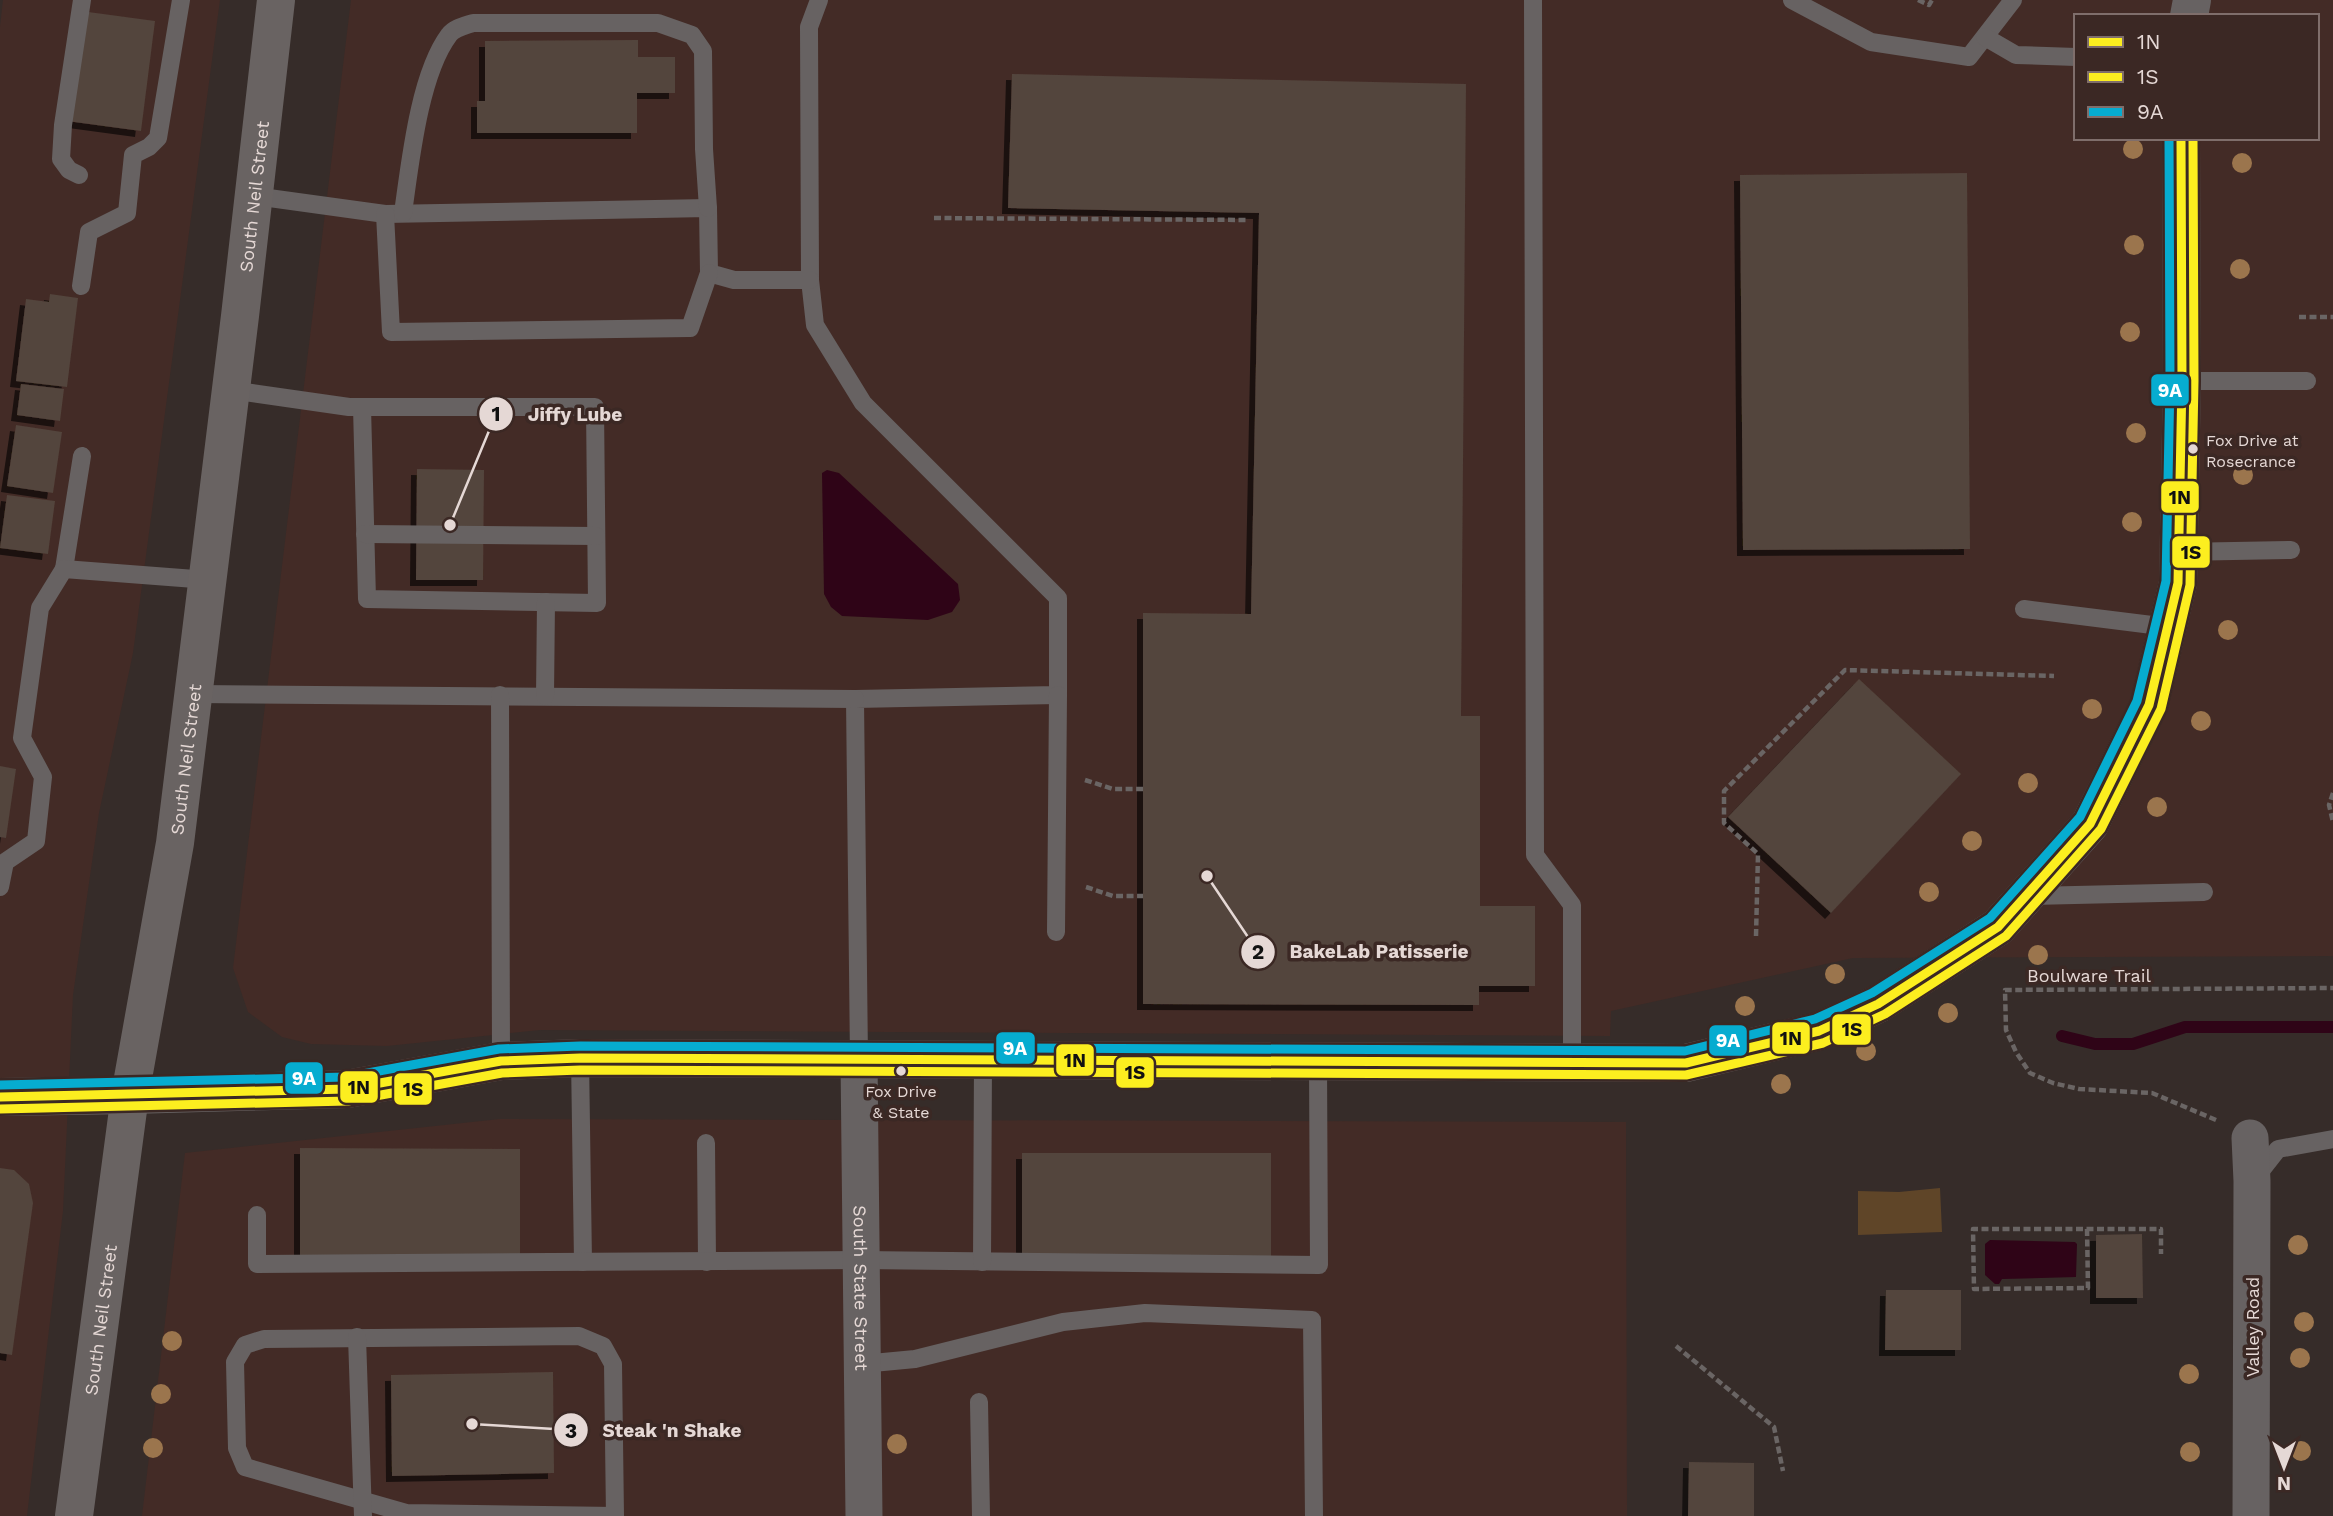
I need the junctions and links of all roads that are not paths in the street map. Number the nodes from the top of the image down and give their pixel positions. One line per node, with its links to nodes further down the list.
1 (82, 0): 11 (lane)
2 (181, 0): 17 (lane)
3 (276, 0): 12 (main road, South Neil Street)
4 (819, 0): 16 (lane)
5 (1533, 0): 46 (lane)
6 (1792, 0): 8 (lane)
7 (2013, 0): 8 (lane)
8 (1986, 37): 9 (lane)
9 (2074, 57)
10 (2181, 140): 18 (street)
11 (79, 175)
12 (254, 196): 14 (lane); 20 (main road, South Neil Street)
13 (708, 208): 14 (lane); 14 (lane); 15 (lane)
14 (394, 214): 15 (lane)
15 (709, 273): 16 (lane)
16 (810, 280): 35 (lane)
17 (81, 286)
18 (2182, 382): 19 (lane); 26 (street)
19 (2307, 382)
20 (231, 390): 21 (lane); 28 (main road, South Neil Street)
21 (362, 407): 23 (lane); 24 (lane)
22 (82, 456): 27 (lane)
23 (365, 534): 24 (lane); 29 (lane)
24 (596, 537): 29 (lane)
25 (2291, 550): 26 (lane)
26 (2179, 552): 31 (street)
27 (64, 569): 28 (lane); 37 (lane)
28 (208, 580): 32 (main road, South Neil Street)
29 (546, 602): 34 (lane)
30 (2024, 609): 31 (lane)
31 (2168, 627): 39 (street)
32 (193, 694): 33 (lane); 47 (main road, South Neil Street)
33 (500, 695): 34 (lane); 44 (lane)
34 (545, 695): 36 (lane)
35 (1058, 695): 36 (lane); 40 (lane)
36 (855, 699): 42 (lane)
37 (0, 887)
38 (2204, 892): 39 (lane)
39 (2027, 897): 46 (street)
40 (1056, 932)
41 (580, 1058): 42 (street); 44 (street); 55 (lane)
42 (859, 1059): 43 (street); 54 (street, South State Street)
43 (983, 1059): 45 (street); 57 (lane)
44 (501, 1061): 47 (street)
45 (1318, 1062): 46 (street); 57 (lane)
46 (1572, 1063)
47 (130, 1096): 48 (main road); 62 (main road, South Neil Street)
48 (0, 1097)
49 (2250, 1138): 52 (street, Valley Road)
50 (2333, 1139): 52 (lane)
51 (706, 1143): 56 (lane)
52 (2252, 1181): 66 (street, Valley Road)
53 (257, 1215): 55 (lane)
54 (861, 1261): 56 (lane); 57 (lane); 59 (street, South State Street)
55 (583, 1262): 56 (lane)
56 (707, 1262)
57 (982, 1262)
58 (357, 1337): 61 (lane); 61 (lane); 61 (lane)
59 (862, 1364): 63 (street, South State Street); 65 (lane)
60 (979, 1402): 64 (lane)
61 (362, 1509)
62 (74, 1516)
63 (864, 1516)
64 (981, 1516)
65 (1314, 1516)
66 (2251, 1516)

